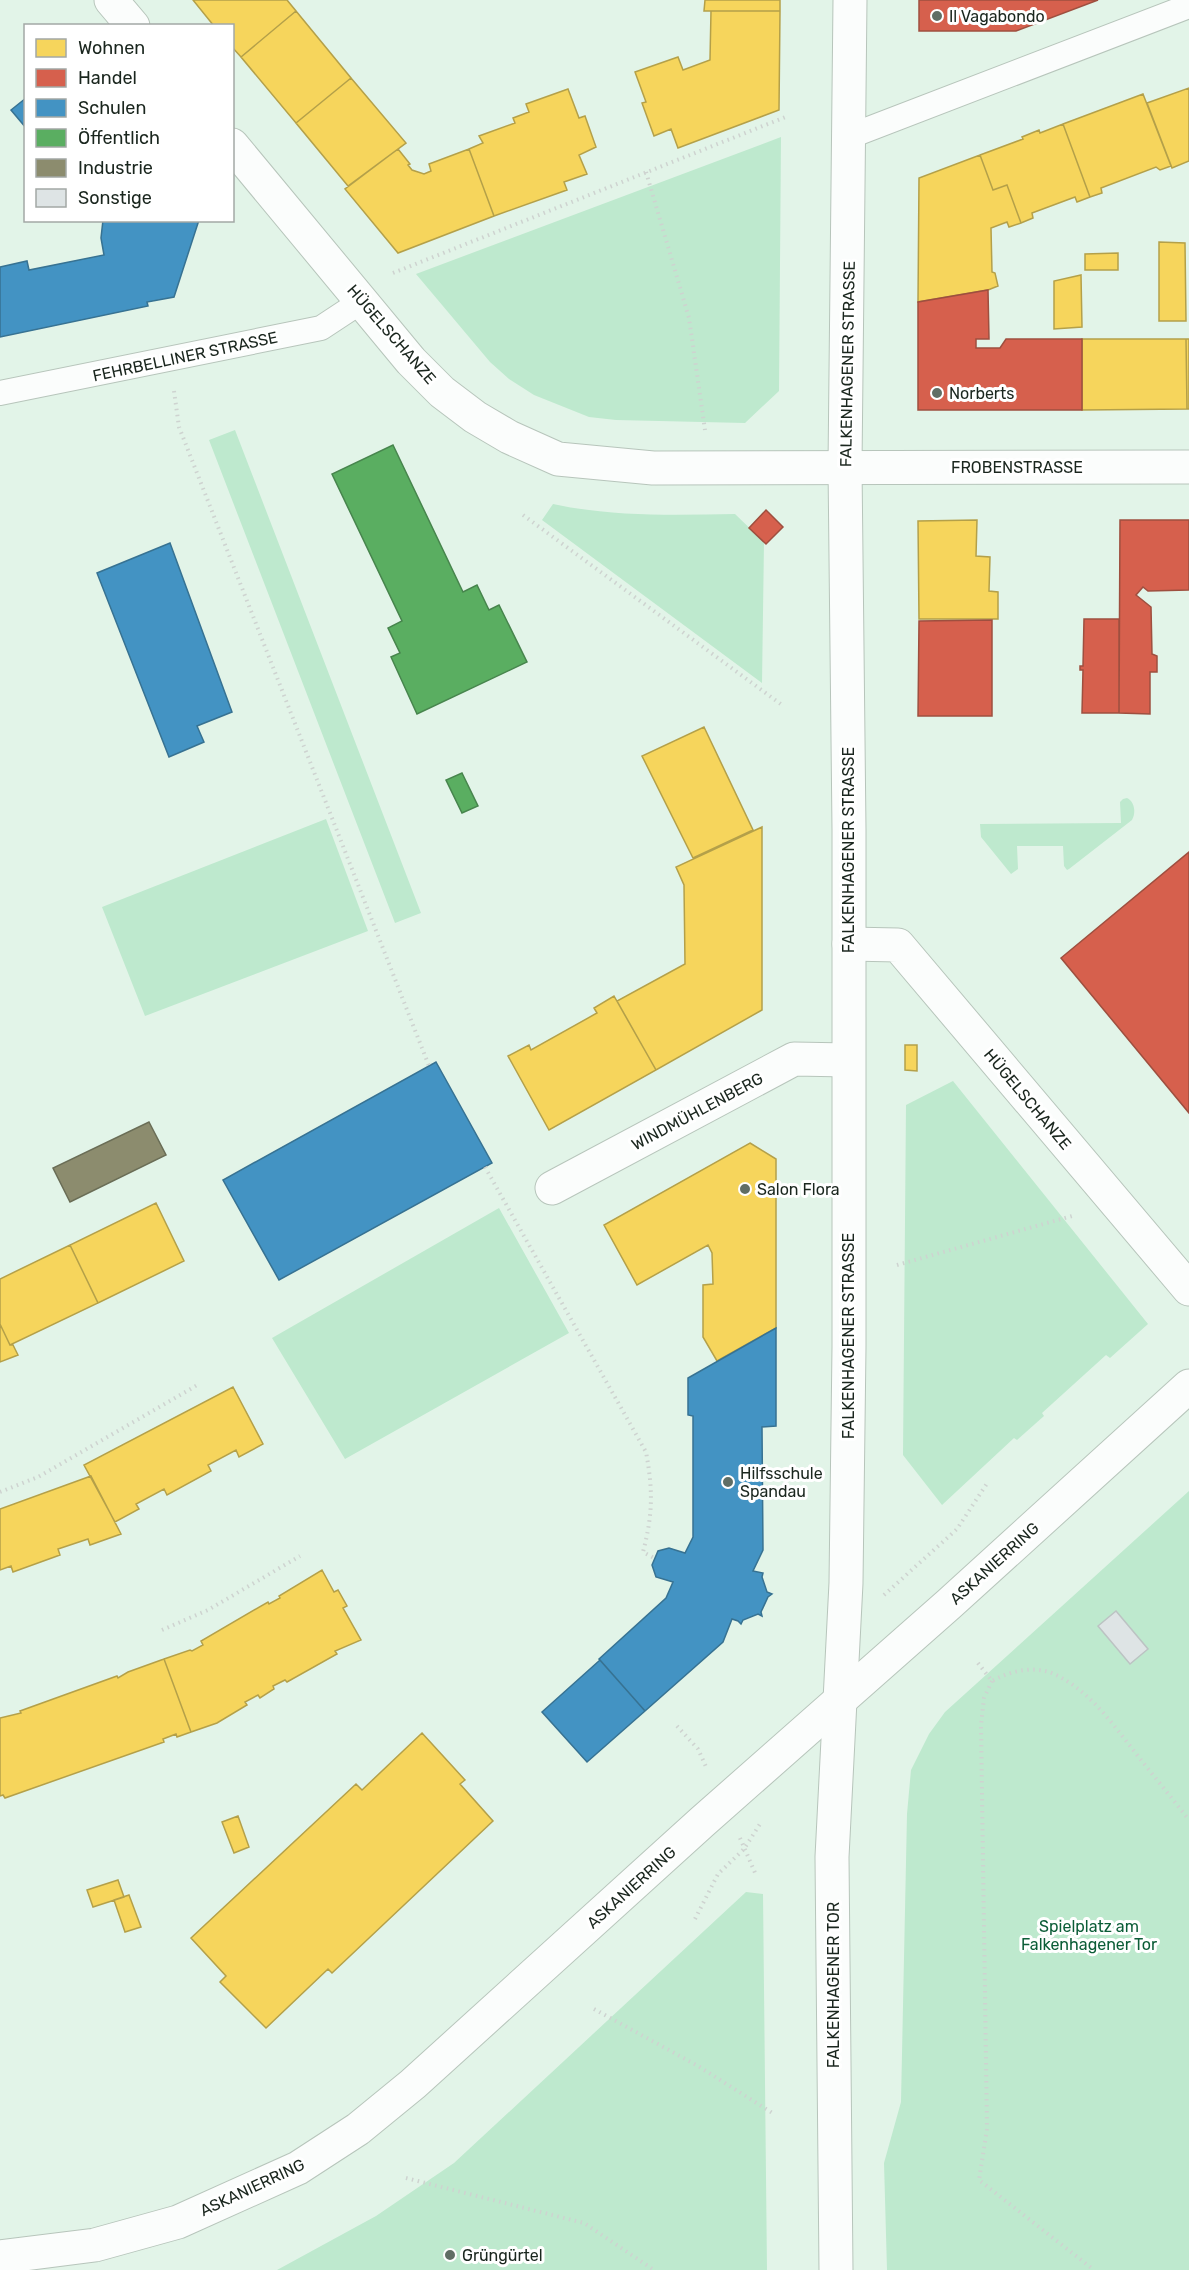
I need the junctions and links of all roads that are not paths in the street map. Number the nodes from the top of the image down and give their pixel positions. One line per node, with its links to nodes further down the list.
1 (111, 0): 4 (street)
2 (850, 0): 5 (street, FALKENHAGENER STRASSE)
3 (1189, 6): 5 (lane)
4 (130, 24)
5 (848, 137): 9 (street, FALKENHAGENER STRASSE)
6 (234, 147): 7 (street, HÜGELSCHANZE)
7 (362, 301): 8 (lane, FEHRBELLINER STRASSE); 9 (street, HÜGELSCHANZE)
8 (0, 393)
9 (845, 466): 10 (street, FROBENSTRASSE); 11 (street, FALKENHAGENER STRASSE)
10 (1189, 467)
11 (849, 944): 12 (street, FALKENHAGENER STRASSE); 14 (street, HÜGELSCHANZE)
12 (848, 1060): 13 (street, WINDMÜHLENBERG); 16 (street, FALKENHAGENER STRASSE)
13 (552, 1188)
14 (1189, 1289)
15 (1189, 1386): 16 (street, ASKANIERRING)
16 (840, 1700): 17 (street, ASKANIERRING); 18 (street, FALKENHAGENER TOR)
17 (0, 2257)
18 (836, 2270)

